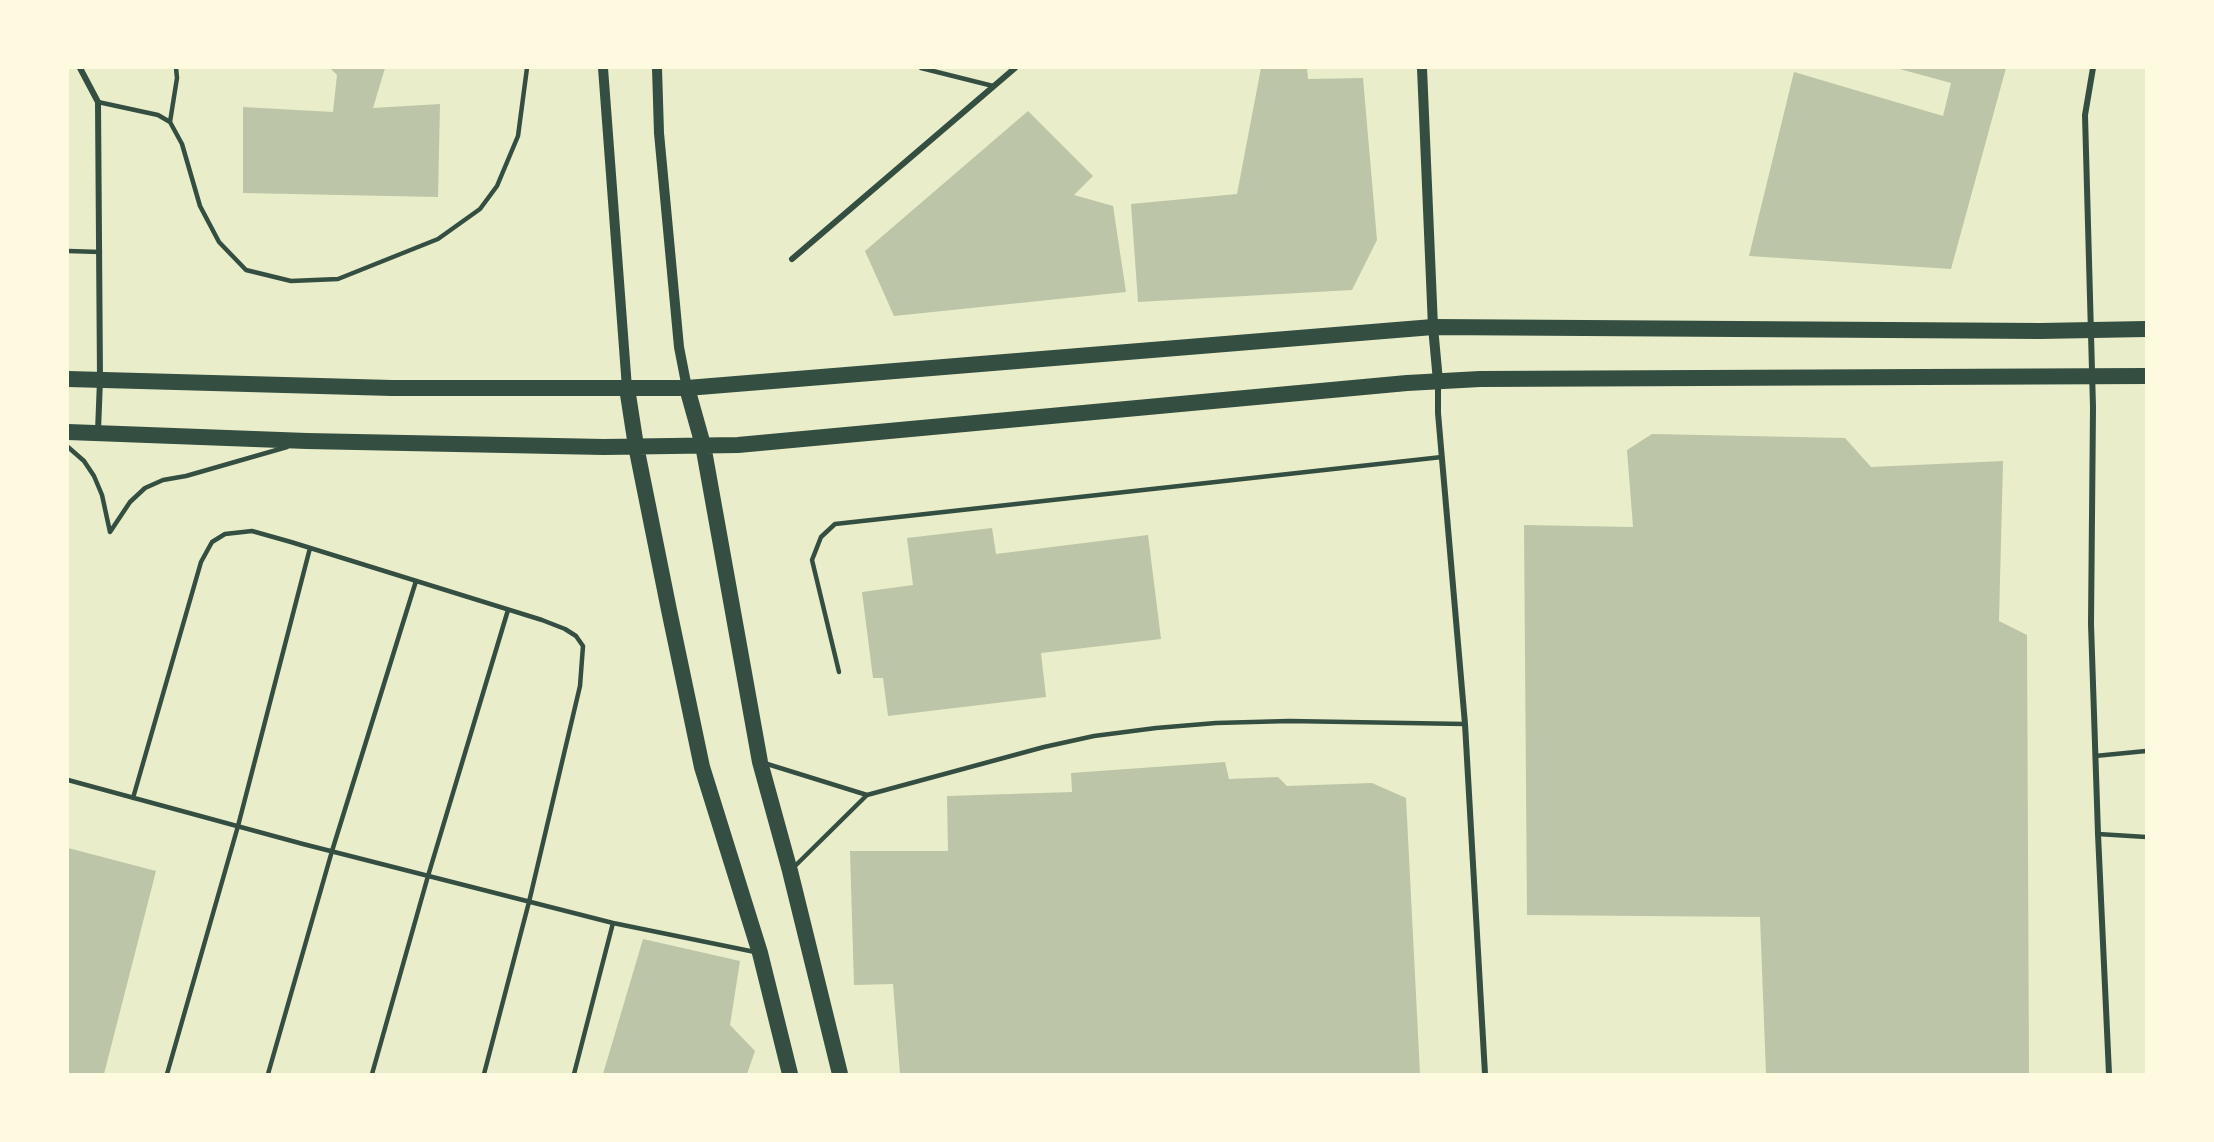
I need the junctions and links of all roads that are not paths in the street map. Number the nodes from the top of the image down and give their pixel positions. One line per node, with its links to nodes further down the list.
1 (80, 68): 11 (street)
2 (176, 68): 12 (lane)
3 (527, 68): 12 (lane)
4 (603, 68): 24 (street)
5 (657, 68): 25 (street)
6 (921, 68): 10 (lane)
7 (1015, 68): 10 (street)
8 (1422, 68): 16 (street)
9 (2093, 68): 18 (street)
10 (993, 87): 15 (street)
11 (99, 102): 12 (lane); 14 (street)
12 (170, 122)
13 (68, 251): 14 (lane)
14 (100, 252): 22 (street)
15 (792, 259)
16 (1433, 327): 18 (highway); 23 (street); 25 (highway)
17 (2146, 329): 18 (highway)
18 (2091, 330): 20 (street)
19 (2146, 376): 20 (highway)
20 (2092, 377): 23 (highway); 39 (street)
21 (68, 379): 22 (highway)
22 (100, 380): 24 (highway); 27 (street)
23 (1437, 381): 30 (highway); 32 (street)
24 (627, 388): 25 (highway); 29 (highway)
25 (687, 388): 30 (highway)
26 (68, 432): 27 (highway)
27 (98, 433): 28 (highway)
28 (307, 441): 29 (highway); 31 (lane)
29 (636, 446): 30 (highway); 52 (highway)
30 (703, 446): 40 (highway)
31 (68, 447)
32 (1442, 456): 36 (lane); 37 (street)
33 (310, 548): 34 (lane); 43 (lane); 44 (lane)
34 (416, 581): 35 (lane); 47 (lane)
35 (508, 610): 49 (lane); 50 (lane)
36 (839, 672)
37 (1465, 724): 42 (lane); 60 (street)
38 (2146, 751): 39 (lane)
39 (2095, 756): 45 (street)
40 (760, 762): 42 (lane); 48 (highway)
41 (68, 780): 43 (lane)
42 (867, 795): 48 (lane)
43 (133, 798): 44 (lane)
44 (238, 826): 47 (lane); 53 (lane)
45 (2098, 834): 46 (lane); 61 (street)
46 (2146, 837)
47 (332, 851): 49 (lane); 54 (lane)
48 (790, 871): 59 (highway)
49 (428, 876): 50 (lane); 55 (lane)
50 (529, 902): 51 (lane); 56 (lane)
51 (613, 923): 52 (lane); 57 (lane)
52 (760, 953): 58 (highway)
53 (167, 1074)
54 (268, 1074)
55 (372, 1074)
56 (484, 1074)
57 (574, 1074)
58 (790, 1074)
59 (840, 1074)
60 (1485, 1074)
61 (2109, 1074)

